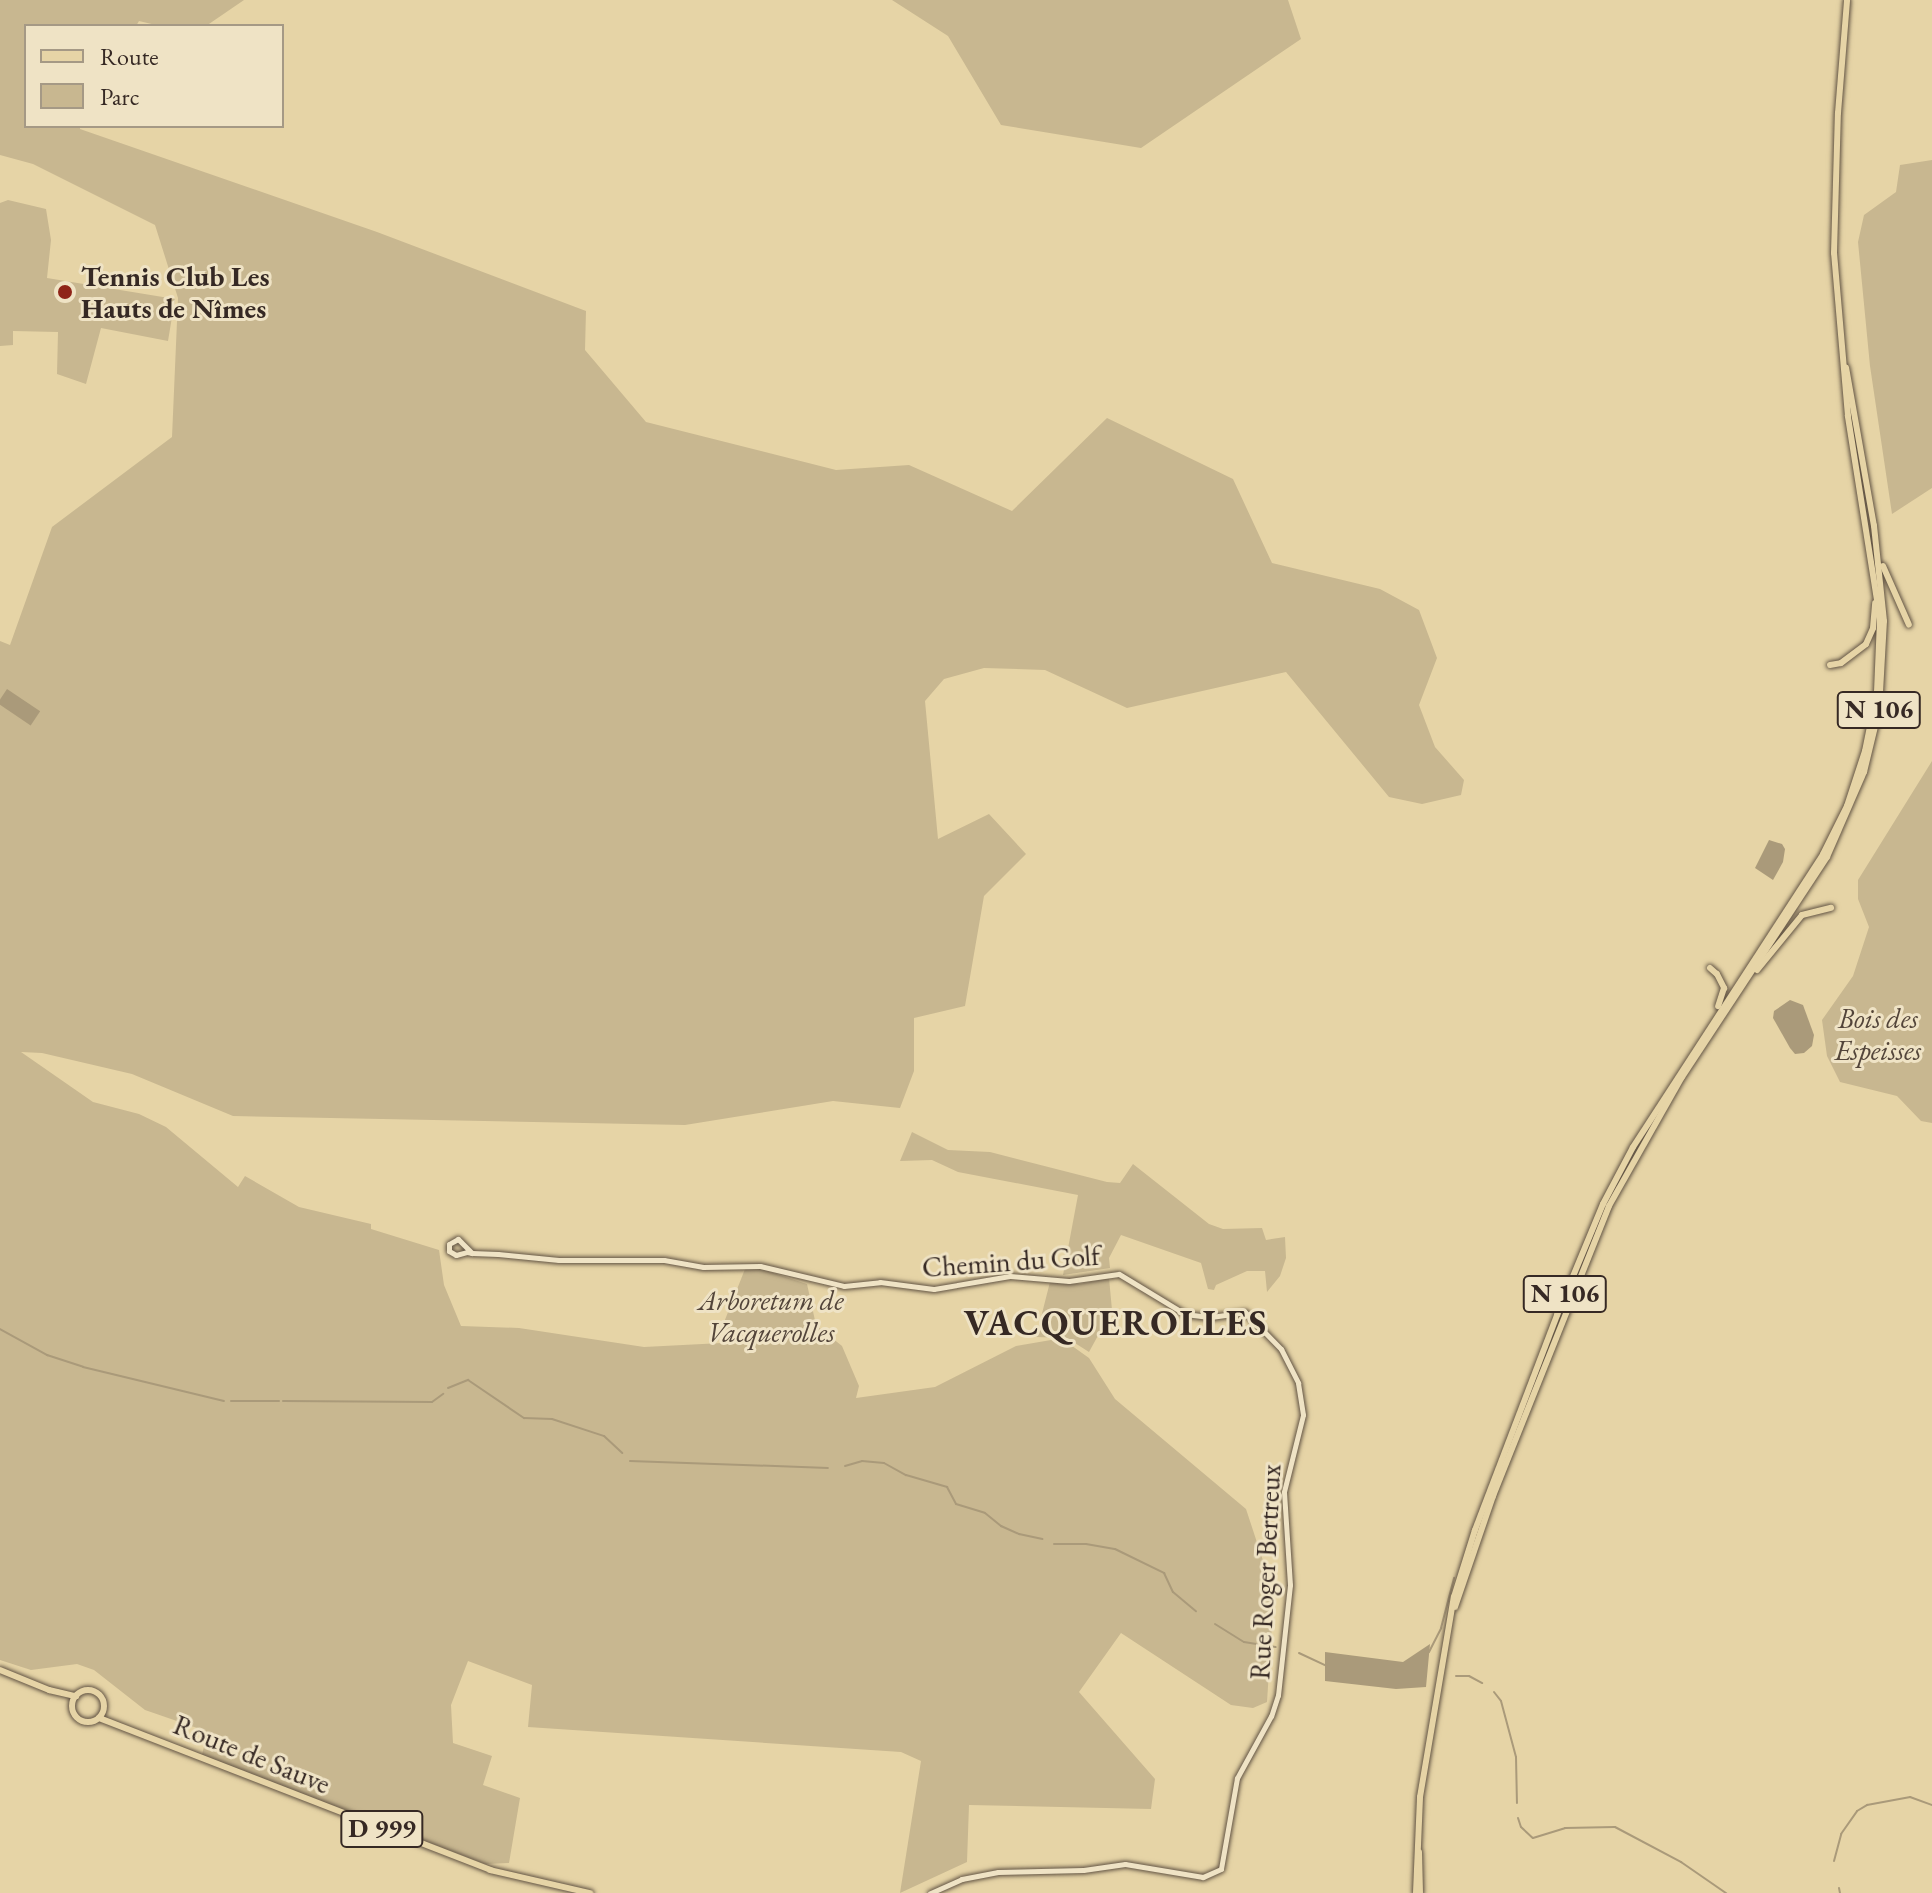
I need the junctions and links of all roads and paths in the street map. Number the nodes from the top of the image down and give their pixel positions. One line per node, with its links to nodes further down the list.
1 (1847, 0): 2 (main road, N 106)
2 (1840, 340): 3 (main road, N 106); 4 (main road, N 106)
3 (1874, 526): 5 (main road); 9 (main road, N 106)
4 (1875, 575): 6 (main road); 9 (main road, N 106)
5 (1909, 625)
6 (1830, 665)
7 (1831, 908): 9 (main road)
8 (1710, 968): 11 (main road)
9 (1750, 970): 10 (main road, N 106)
10 (1737, 990): 11 (main road, N 106); 16 (main road, N 106)
11 (1682, 1066): 16 (main road, N 106)
12 (464, 1244): 13 (street); 13 (street); 14 (street)
13 (463, 1252): 14 (street, Chemin du Golf)
14 (472, 1253): 15 (street, Chemin du Golf)
15 (1302, 1400): 25 (street, Rue Roger Bertreux)
16 (1448, 1626): 26 (main road, N 106)
17 (0, 1670): 18 (main road)
18 (49, 1690): 19 (main road); 20 (main road)
19 (76, 1696): 20 (main road); 21 (main road)
20 (73, 1708): 22 (main road)
21 (104, 1709): 22 (main road); 23 (main road, Route de Sauve / D 999)
22 (99, 1718): 23 (main road, Route de Sauve / D 999)
23 (126, 1726): 24 (main road, Route de Sauve / D 999)
24 (590, 1893)
25 (930, 1893)
26 (1418, 1893)

